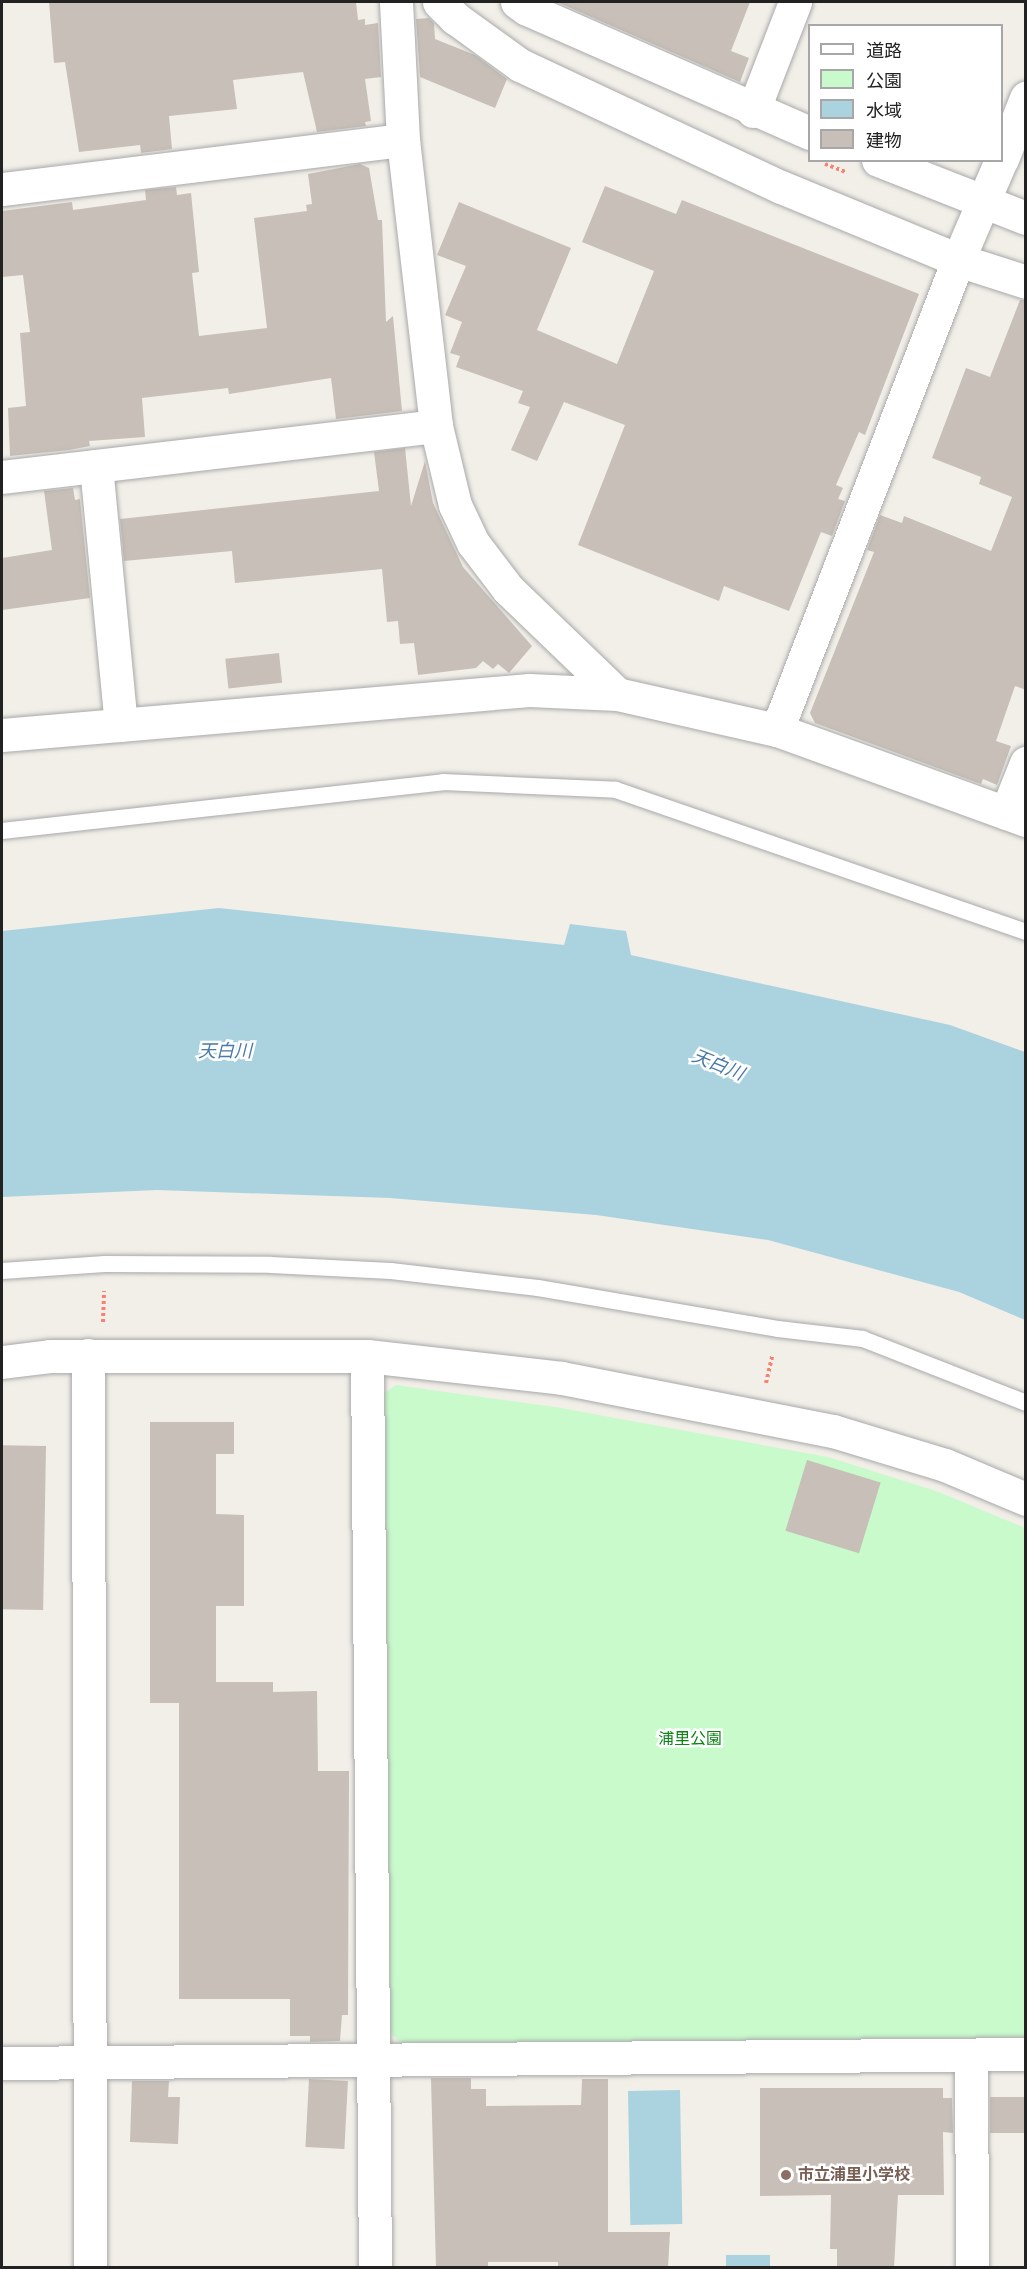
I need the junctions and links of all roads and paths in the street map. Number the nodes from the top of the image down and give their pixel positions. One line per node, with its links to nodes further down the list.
1 (396, 2): 8 (street)
2 (439, 2): 15 (street)
3 (795, 2): 6 (street)
4 (525, 4): 6 (street)
5 (1026, 98): 9 (street)
6 (753, 111): 7 (street)
7 (808, 132)
8 (404, 140): 12 (street); 17 (street)
9 (1003, 155)
10 (883, 162): 13 (street)
11 (1000, 162): 13 (street)
12 (2, 189)
13 (984, 203): 14 (street); 15 (street)
14 (1026, 218)
15 (958, 260): 16 (street); 22 (street)
16 (1026, 282)
17 (436, 426): 18 (street); 20 (street)
18 (96, 466): 19 (street); 21 (street)
19 (2, 477)
20 (617, 694): 21 (street); 22 (street)
21 (121, 725): 23 (street)
22 (777, 730): 25 (street)
23 (2, 735)
24 (1026, 763): 25 (street)
25 (1016, 816)
26 (2, 831): 27 (lane)
27 (1026, 932)
28 (105, 1264): 29 (lane); 30 (path); 33 (lane)
29 (2, 1271)
30 (91, 1342): 31 (street); 32 (street); 38 (street)
31 (368, 1356): 34 (street); 37 (street)
32 (2, 1362)
33 (1026, 1404)
34 (1026, 1498)
35 (1026, 2054): 36 (street)
36 (971, 2055): 37 (street); 42 (street)
37 (375, 2060): 38 (street); 41 (street)
38 (90, 2062): 39 (street); 40 (street)
39 (2, 2063)
40 (90, 2268)
41 (375, 2268)
42 (972, 2268)

